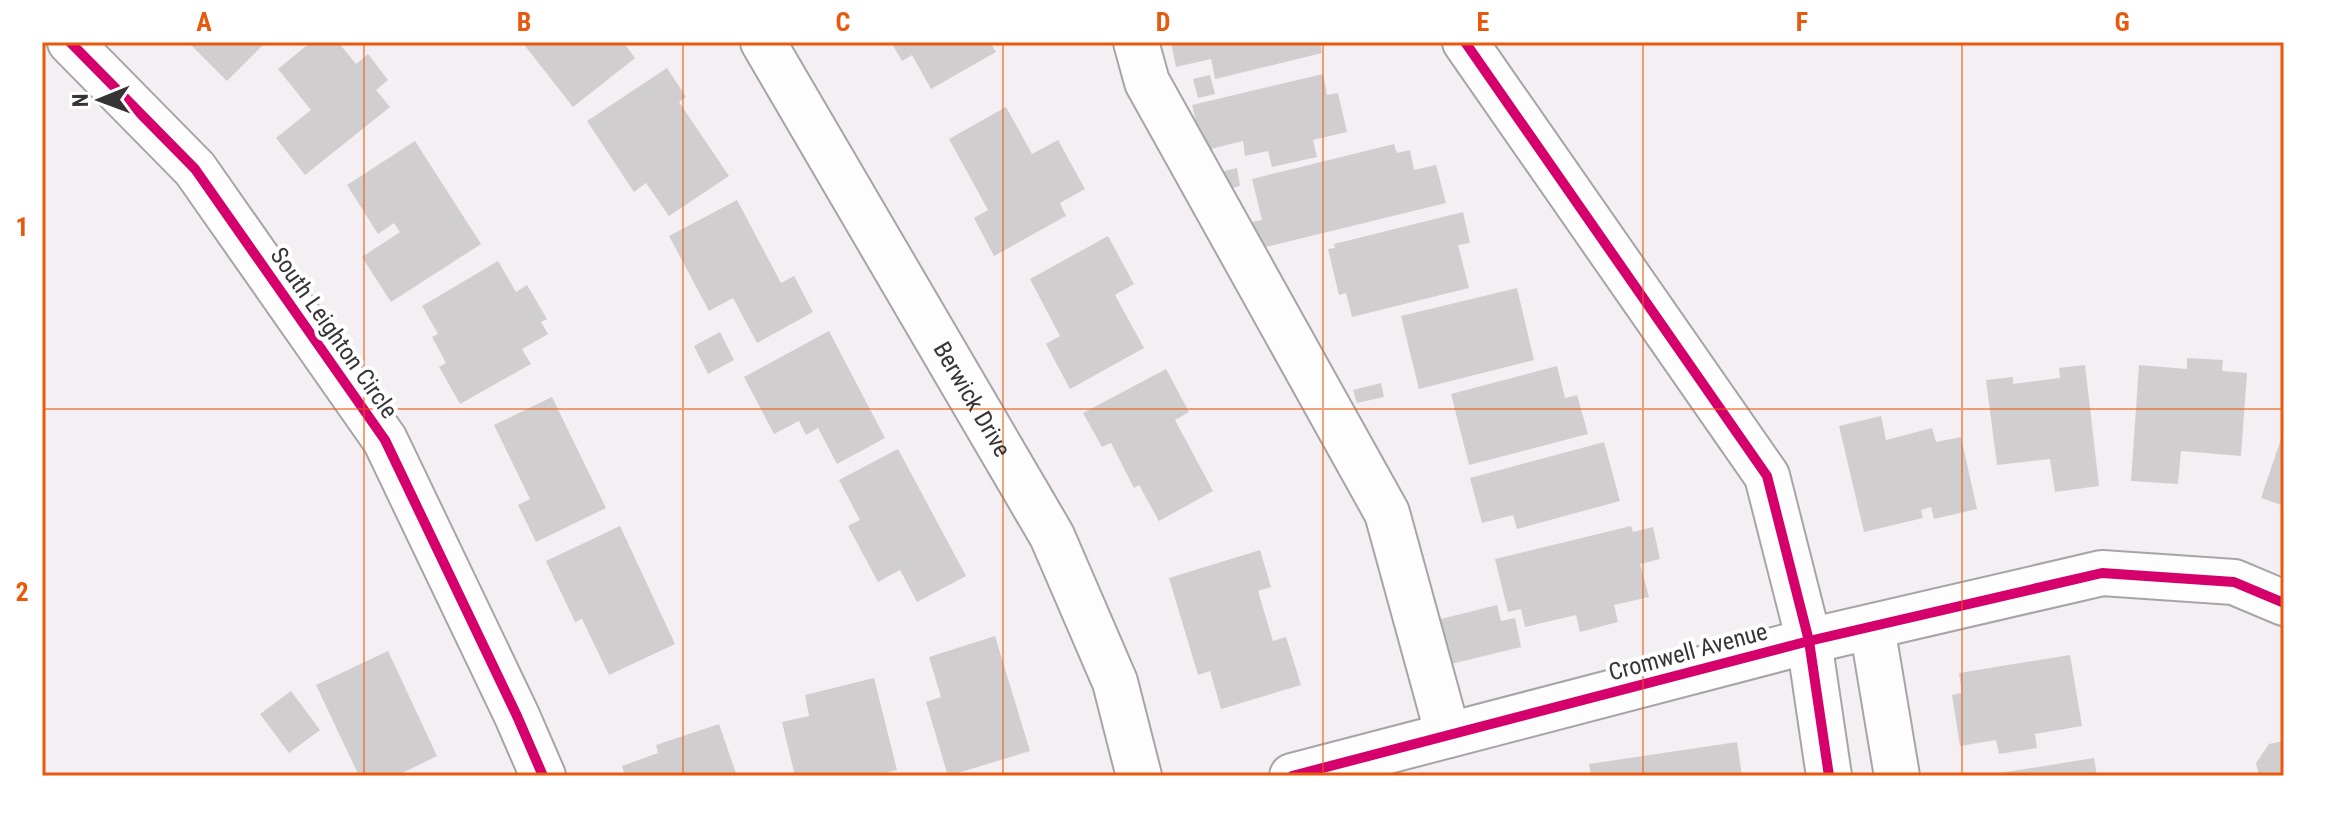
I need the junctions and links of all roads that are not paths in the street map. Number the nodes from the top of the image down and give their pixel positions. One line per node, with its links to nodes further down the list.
1 (70, 42): 9 (street, South Leighton Circle)
2 (763, 42): 10 (street, Berwick Drive)
3 (1136, 42): 8 (street)
4 (1465, 42): 7 (street)
5 (2284, 603): 6 (street, Cromwell Avenue)
6 (1872, 627): 7 (street, Cromwell Avenue); 13 (street)
7 (1809, 641): 8 (street, Cromwell Avenue); 12 (street)
8 (1448, 735): 11 (street, Cromwell Avenue)
9 (543, 776)
10 (1139, 776)
11 (1292, 776)
12 (1829, 776)
13 (1897, 776)

